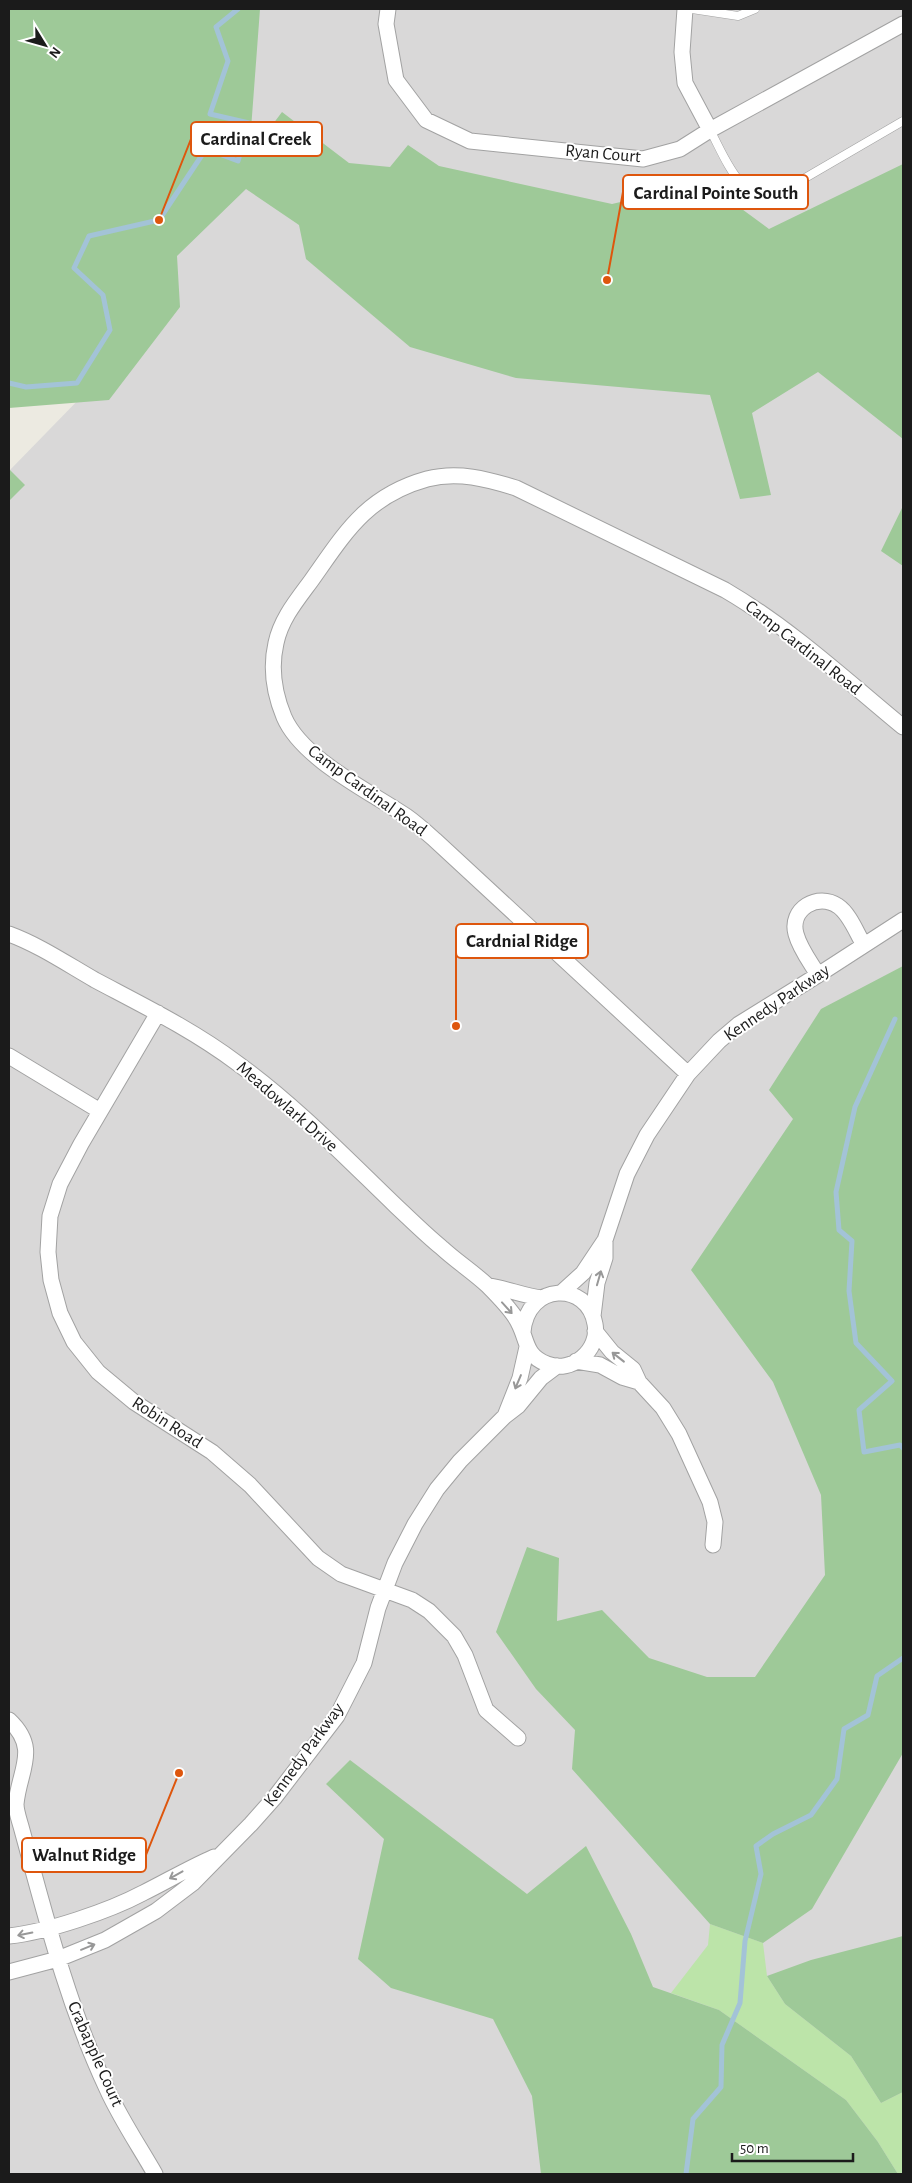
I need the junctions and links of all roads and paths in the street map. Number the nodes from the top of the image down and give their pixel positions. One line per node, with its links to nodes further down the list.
1 (388, 9): 7 (street, Ryan Court)
2 (685, 9): 7 (street)
3 (692, 9): 4 (lane)
4 (756, 9)
5 (903, 24): 7 (street, Ryan Court)
6 (903, 121): 7 (lane)
7 (710, 130)
8 (903, 727): 15 (street, Camp Cardinal Road)
9 (903, 920): 11 (street, Kennedy Parkway)
10 (9, 934): 13 (street, Meadowlark Drive)
11 (864, 946): 12 (street, Kennedy Parkway); 12 (street)
12 (818, 976): 15 (street, Kennedy Parkway)
13 (158, 1014): 16 (street, Robin Road); 18 (street, Meadowlark Drive)
14 (9, 1056): 16 (street)
15 (688, 1074): 17 (street, Kennedy Parkway)
16 (100, 1111): 30 (street, Robin Road)
17 (605, 1240): 19 (street, Kennedy Parkway); 21 (street, Kennedy Parkway, one-way to 17)
18 (488, 1286): 20 (street, Meadowlark Drive); 23 (street, Meadowlark Drive, one-way to 23)
19 (561, 1293): 20 (street); 21 (street)
20 (542, 1298): 23 (street)
21 (593, 1316): 22 (street)
22 (595, 1331): 25 (street); 27 (street, one-way to 22)
23 (523, 1332): 24 (street)
24 (527, 1347): 26 (street); 28 (street, Kennedy Parkway, one-way to 28)
25 (576, 1361): 26 (street); 27 (street)
26 (557, 1366): 28 (street, Kennedy Parkway)
27 (639, 1382): 29 (street)
28 (505, 1416): 30 (street, Kennedy Parkway)
29 (713, 1545)
30 (384, 1590): 32 (street, Robin Road); 34 (street, Kennedy Parkway)
31 (9, 1720): 33 (street)
32 (518, 1738)
33 (12, 1804): 35 (street, Crabapple Court)
34 (220, 1854): 35 (street, Kennedy Parkway, one-way to 35); 37 (street, Kennedy Parkway, one-way to 34)
35 (48, 1928): 36 (street, Kennedy Parkway, one-way to 36); 37 (street, Crabapple Court)
36 (9, 1936)
37 (58, 1958): 38 (street, Kennedy Parkway); 39 (street, Crabapple Court)
38 (9, 1972)
39 (155, 2174)

